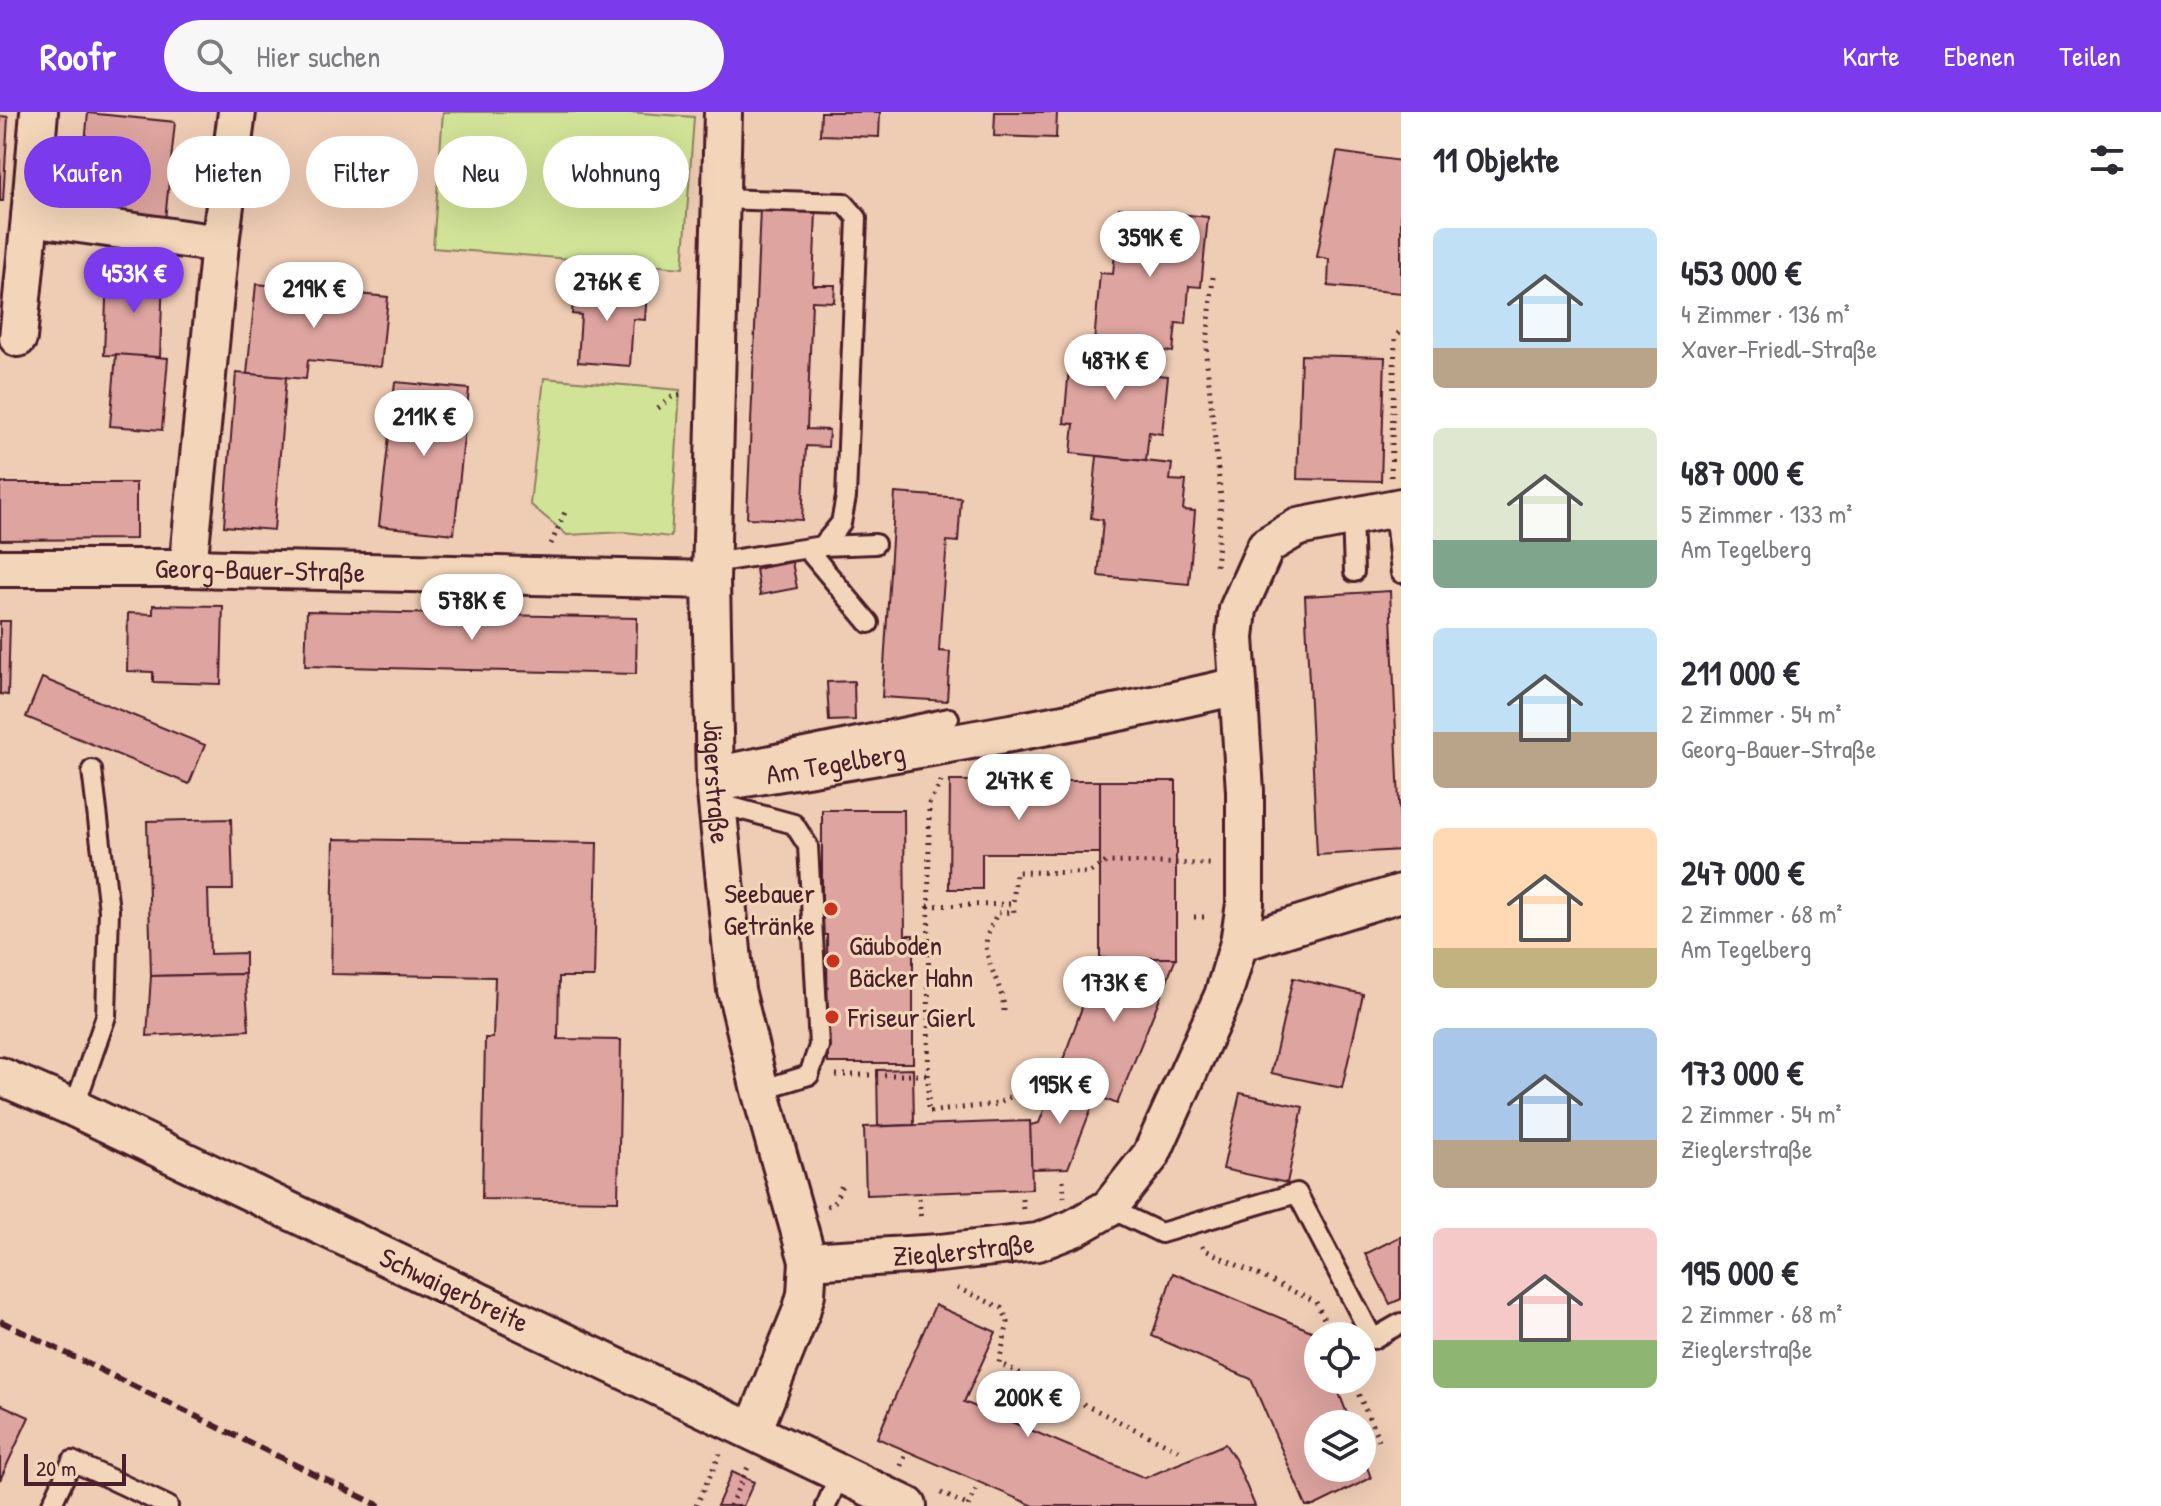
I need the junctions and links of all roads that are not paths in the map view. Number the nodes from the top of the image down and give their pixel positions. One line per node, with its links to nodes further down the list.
1 (39, 112): 5 (street)
2 (237, 112): 6 (street)
3 (723, 112): 4 (street, Jägerstraße)
4 (721, 199): 11 (lane); 14 (street, Jägerstraße)
5 (30, 217): 6 (street); 7 (street)
6 (220, 244): 13 (street)
7 (18, 338)
8 (1395, 508): 9 (street); 16 (lane)
9 (1352, 517): 15 (lane); 18 (street)
10 (875, 544): 11 (lane)
11 (815, 548): 14 (lane); 17 (lane)
12 (0, 568): 13 (street, Georg-Bauer-Straße)
13 (188, 568): 14 (street, Georg-Bauer-Straße)
14 (711, 572): 20 (street, Jägerstraße)
15 (1354, 572)
16 (1401, 573)
17 (869, 623)
18 (1237, 686): 20 (street, Am Tegelberg); 22 (street)
19 (92, 770): 25 (lane)
20 (716, 784): 24 (street, Jägerstraße); 24 (lane)
21 (1401, 893): 22 (street)
22 (1239, 943): 26 (street, Zieglerstraße)
23 (0, 1076): 25 (street, Schwaigerbreite)
24 (760, 1090): 27 (street, Jägerstraße)
25 (74, 1108): 29 (street, Schwaigerbreite)
26 (1109, 1208): 27 (street, Zieglerstraße); 28 (lane)
27 (808, 1261): 29 (street, Jägerstraße)
28 (1401, 1323)
29 (744, 1445): 30 (street, Schwaigerbreite)
30 (840, 1473): 33 (lane); 34 (street, Schwaigerbreite)
31 (51, 1506): 32 (lane)
32 (168, 1506)
33 (826, 1506)
34 (908, 1506)

